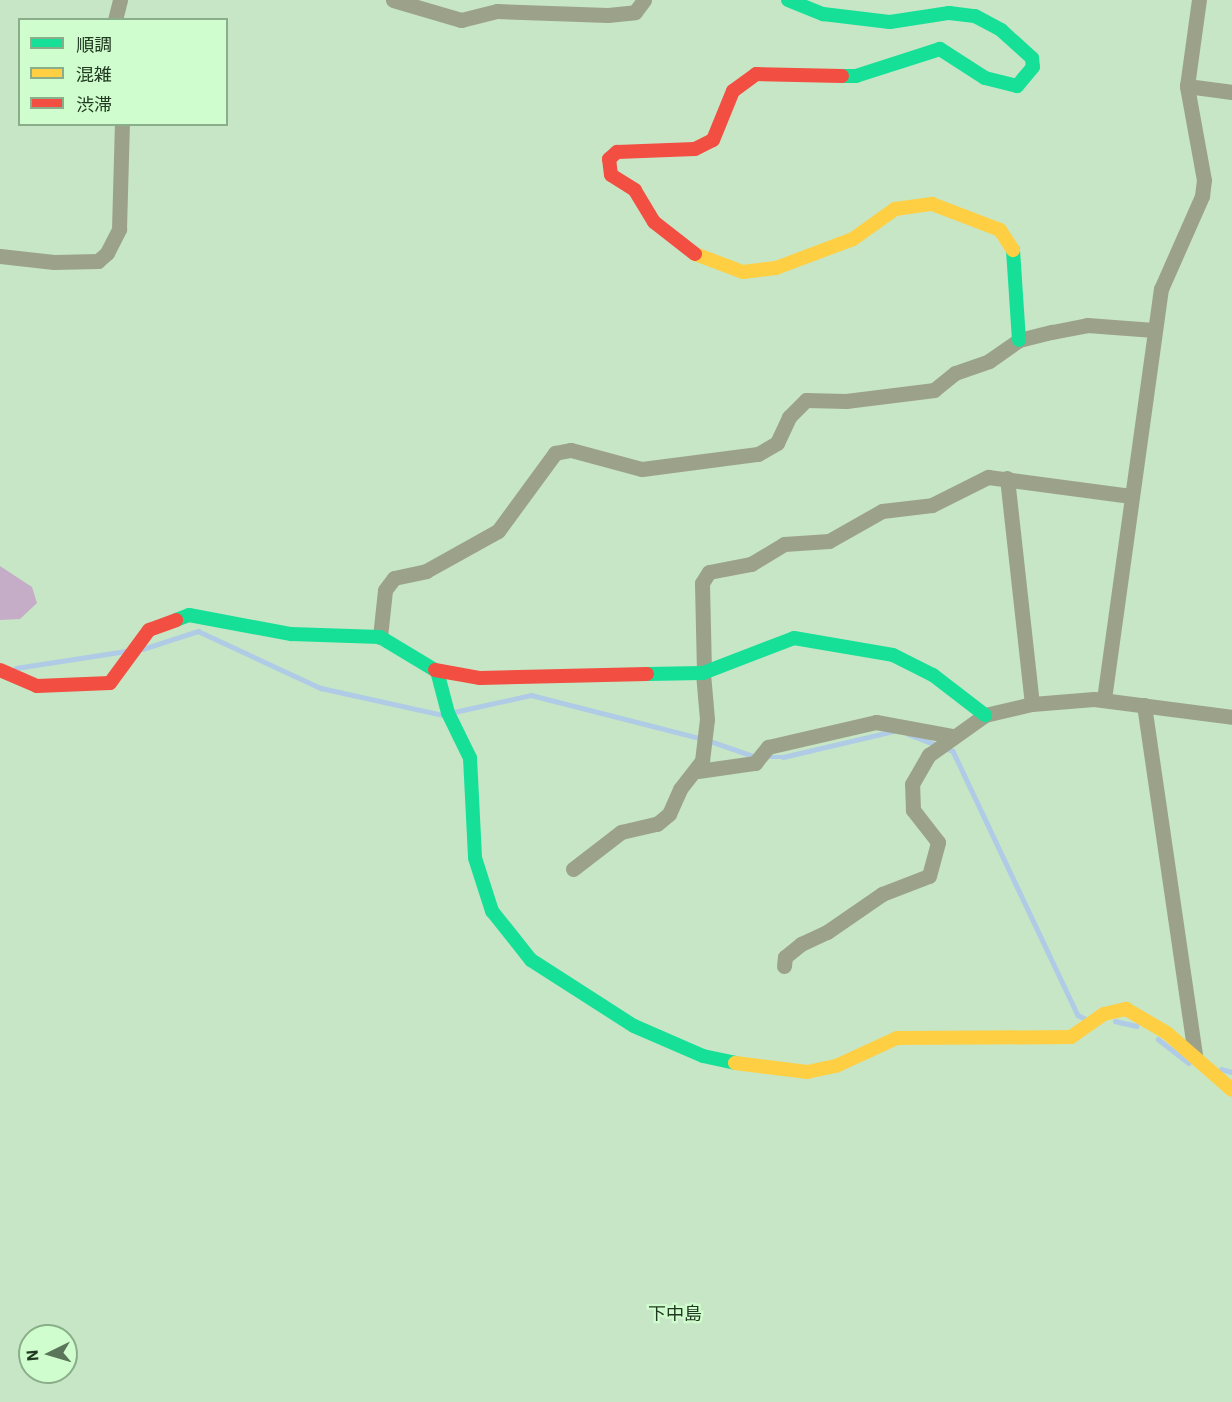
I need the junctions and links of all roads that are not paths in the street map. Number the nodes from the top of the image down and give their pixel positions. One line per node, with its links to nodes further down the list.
1 (120, 0): 6 (street)
2 (393, 0): 3 (street)
3 (644, 0)
4 (788, 0): 12 (street)
5 (1199, 0): 7 (street)
6 (116, 18)
7 (1187, 86): 8 (street); 11 (street)
8 (1232, 92)
9 (122, 126): 10 (street)
10 (0, 256)
11 (1154, 330): 12 (street); 14 (street)
12 (1019, 340): 15 (street)
13 (1007, 478): 14 (street); 18 (street); 20 (street)
14 (1131, 496): 19 (street)
15 (380, 637): 16 (street); 17 (street)
16 (0, 670)
17 (438, 671): 18 (street); 28 (street)
18 (704, 672): 22 (street); 25 (street)
19 (1104, 699): 20 (street); 21 (street)
20 (1032, 704): 22 (street)
21 (1144, 705): 23 (street); 28 (street)
22 (985, 715): 24 (street)
23 (1232, 717)
24 (952, 736): 25 (street); 27 (street)
25 (698, 771): 26 (street)
26 (573, 869)
27 (784, 966)
28 (1195, 1055): 29 (street)
29 (1232, 1090)

